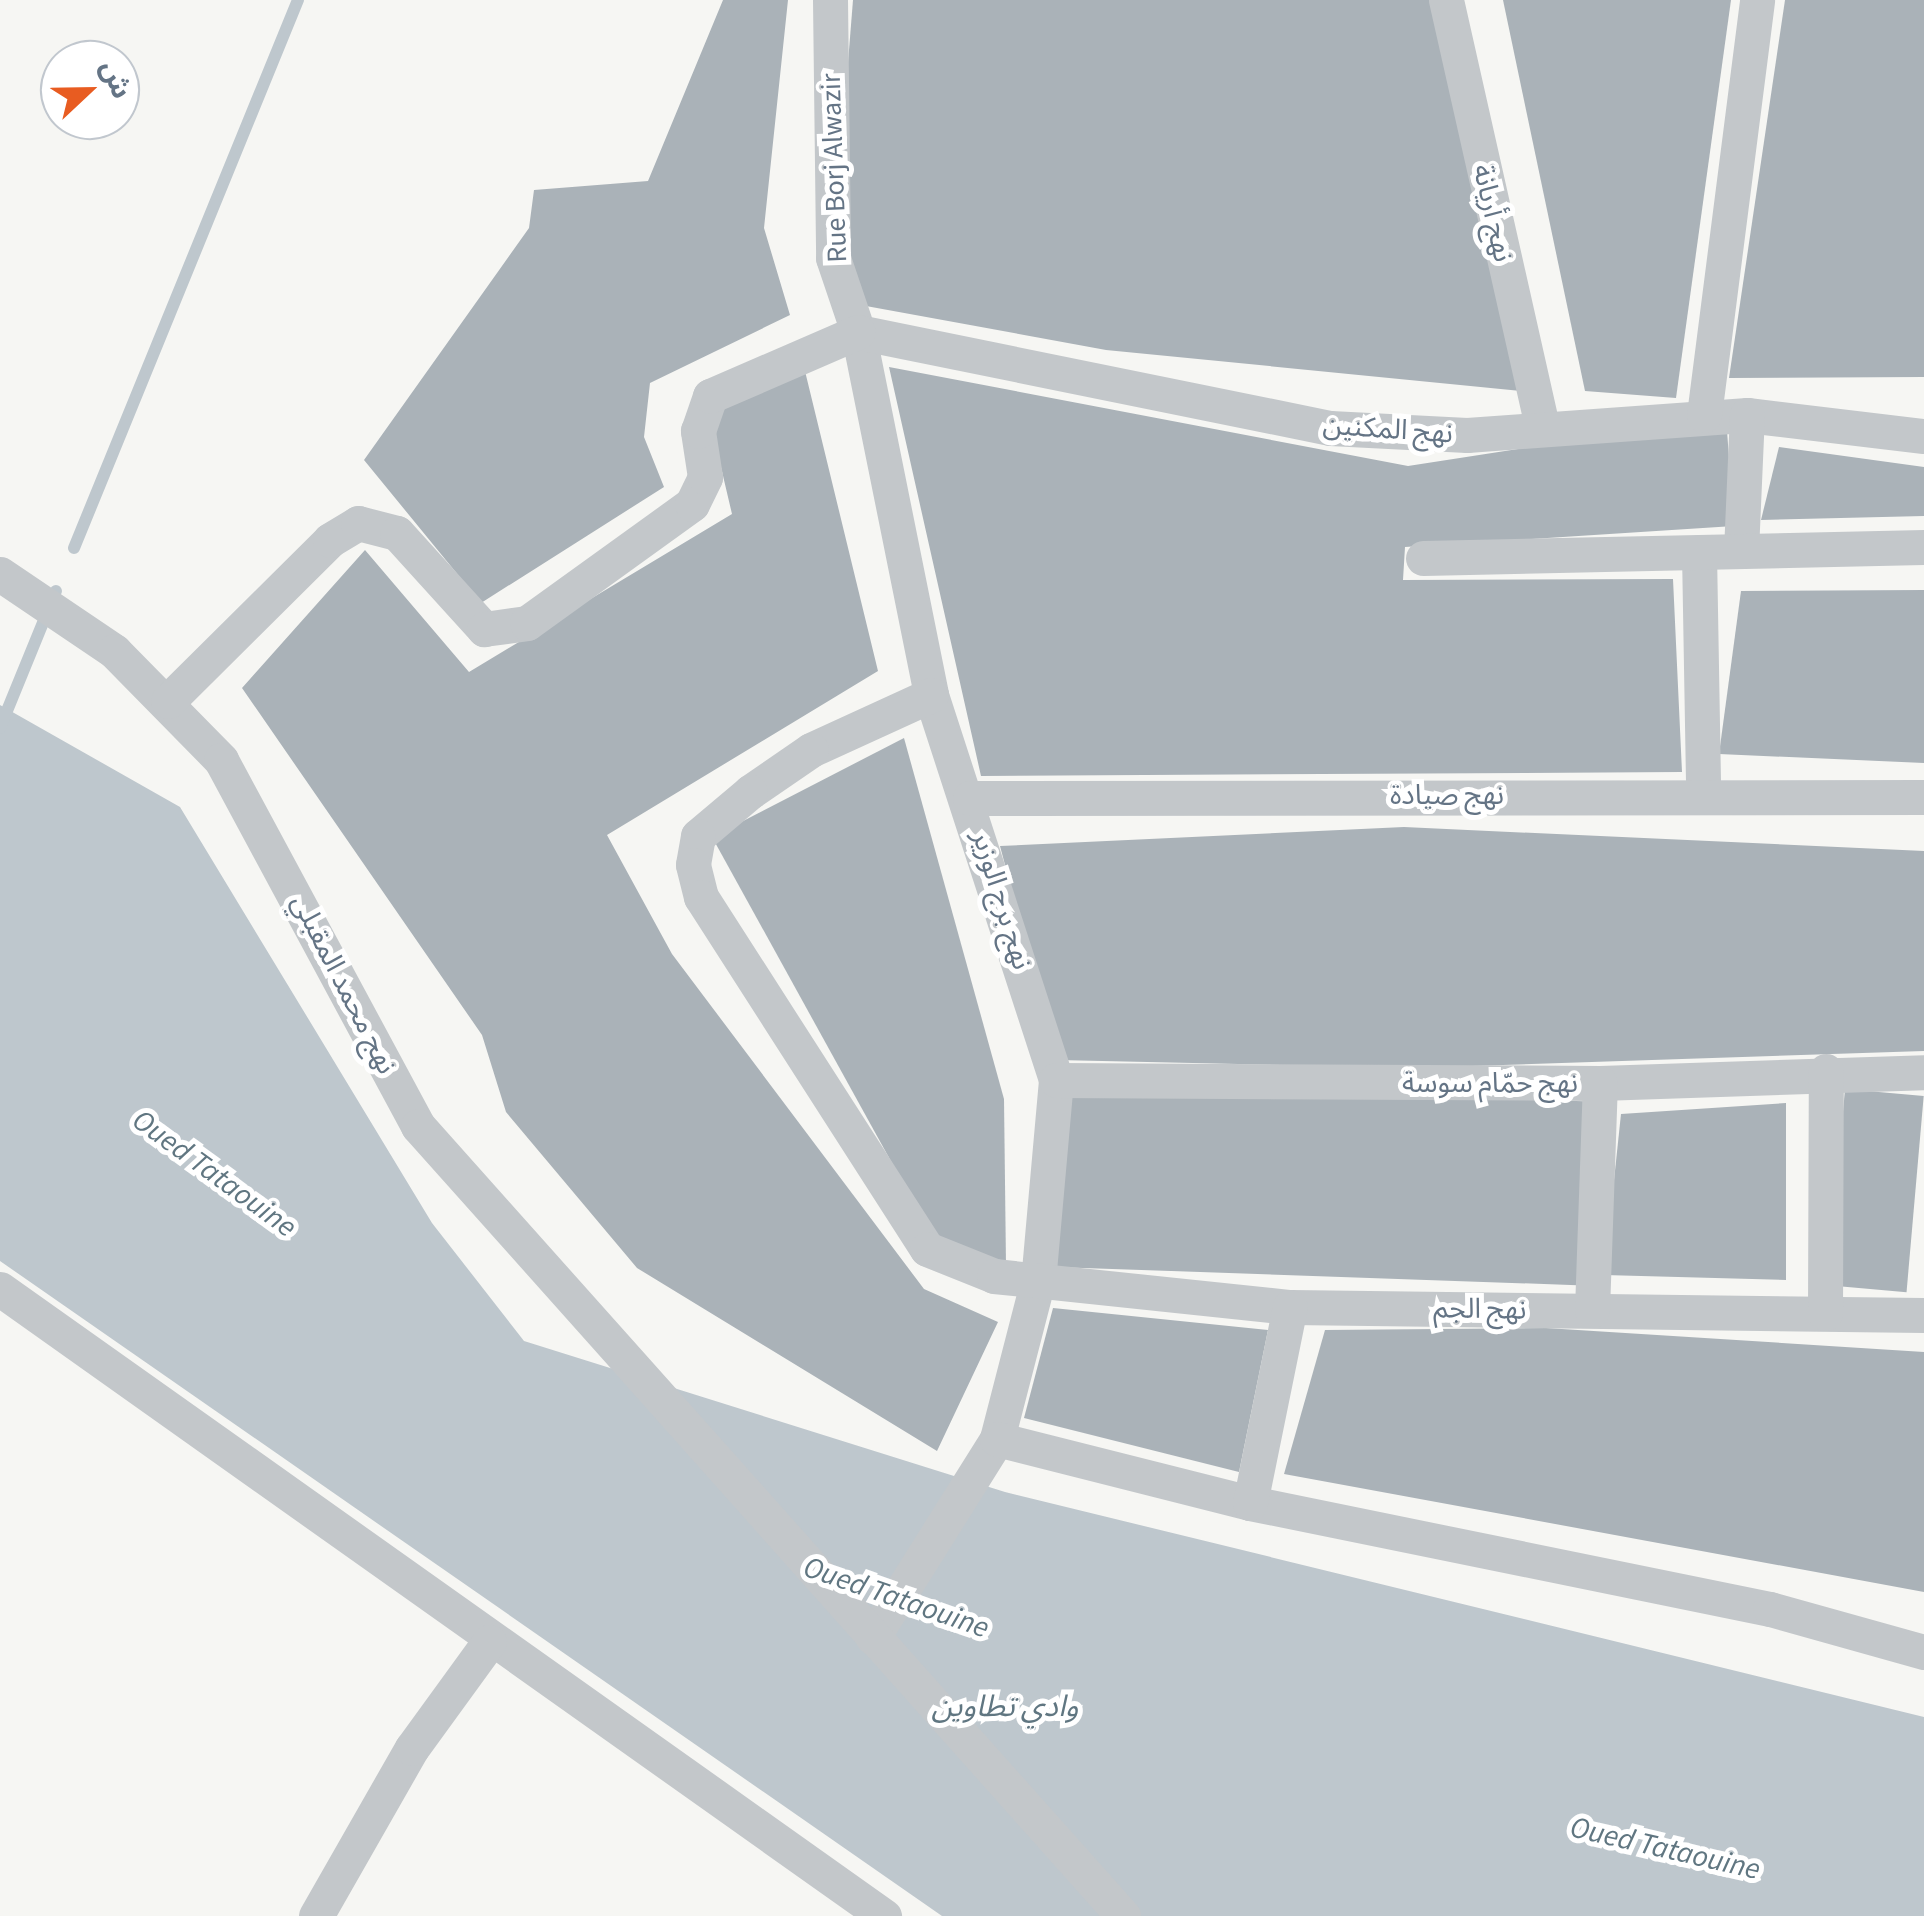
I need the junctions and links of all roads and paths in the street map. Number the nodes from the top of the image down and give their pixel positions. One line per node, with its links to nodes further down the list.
1 (830, 0): 4 (street, Rue Borj Alwazir)
2 (1446, 0): 7 (street, نهج أريانة)
3 (1757, 0): 5 (street)
4 (858, 332): 7 (street, نهج المكنين); 14 (street, نهج برج الوزير); 15 (street)
5 (1704, 415): 6 (street, نهج المكنين); 7 (street, نهج المكنين)
6 (1746, 415): 8 (street, نهج المكنين); 10 (street)
7 (1542, 426)
8 (1924, 436)
9 (1924, 547): 10 (street)
10 (1741, 551): 11 (street)
11 (1699, 552): 12 (street); 16 (street)
12 (1423, 558)
13 (0, 574): 15 (street, نهج محمد المقبلي)
14 (930, 694): 18 (street, نهج برج الوزير); 23 (street, نهج الجم)
15 (168, 701): 31 (street, نهج محمد المقبلي)
16 (1704, 793): 17 (street, نهج صيادة); 18 (street, نهج صيادة)
17 (1924, 797)
18 (970, 798): 21 (street, نهج برج الوزير)
19 (1826, 1072): 20 (street, نهج حمّام سوسة); 22 (street, نهج حمّام سوسة); 27 (street)
20 (1924, 1072)
21 (1056, 1080): 22 (street, نهج حمّام سوسة); 23 (street, نهج برج الوزير)
22 (1600, 1084): 26 (street)
23 (1038, 1280): 25 (street, نهج الجم); 29 (street, نهج برج الوزير)
24 (0, 1290): 32 (street)
25 (1290, 1307): 26 (street, نهج الجم); 30 (street)
26 (1592, 1310): 27 (street, نهج الجم)
27 (1825, 1313): 28 (street, نهج الجم)
28 (1924, 1315)
29 (992, 1455): 30 (street); 31 (street, نهج برج الوزير)
30 (1250, 1503): 33 (street)
31 (873, 1637): 36 (street, نهج محمد المقبلي)
32 (488, 1642): 34 (street); 35 (street)
33 (1924, 1652)
34 (316, 1916)
35 (884, 1916)
36 (1123, 1916)

